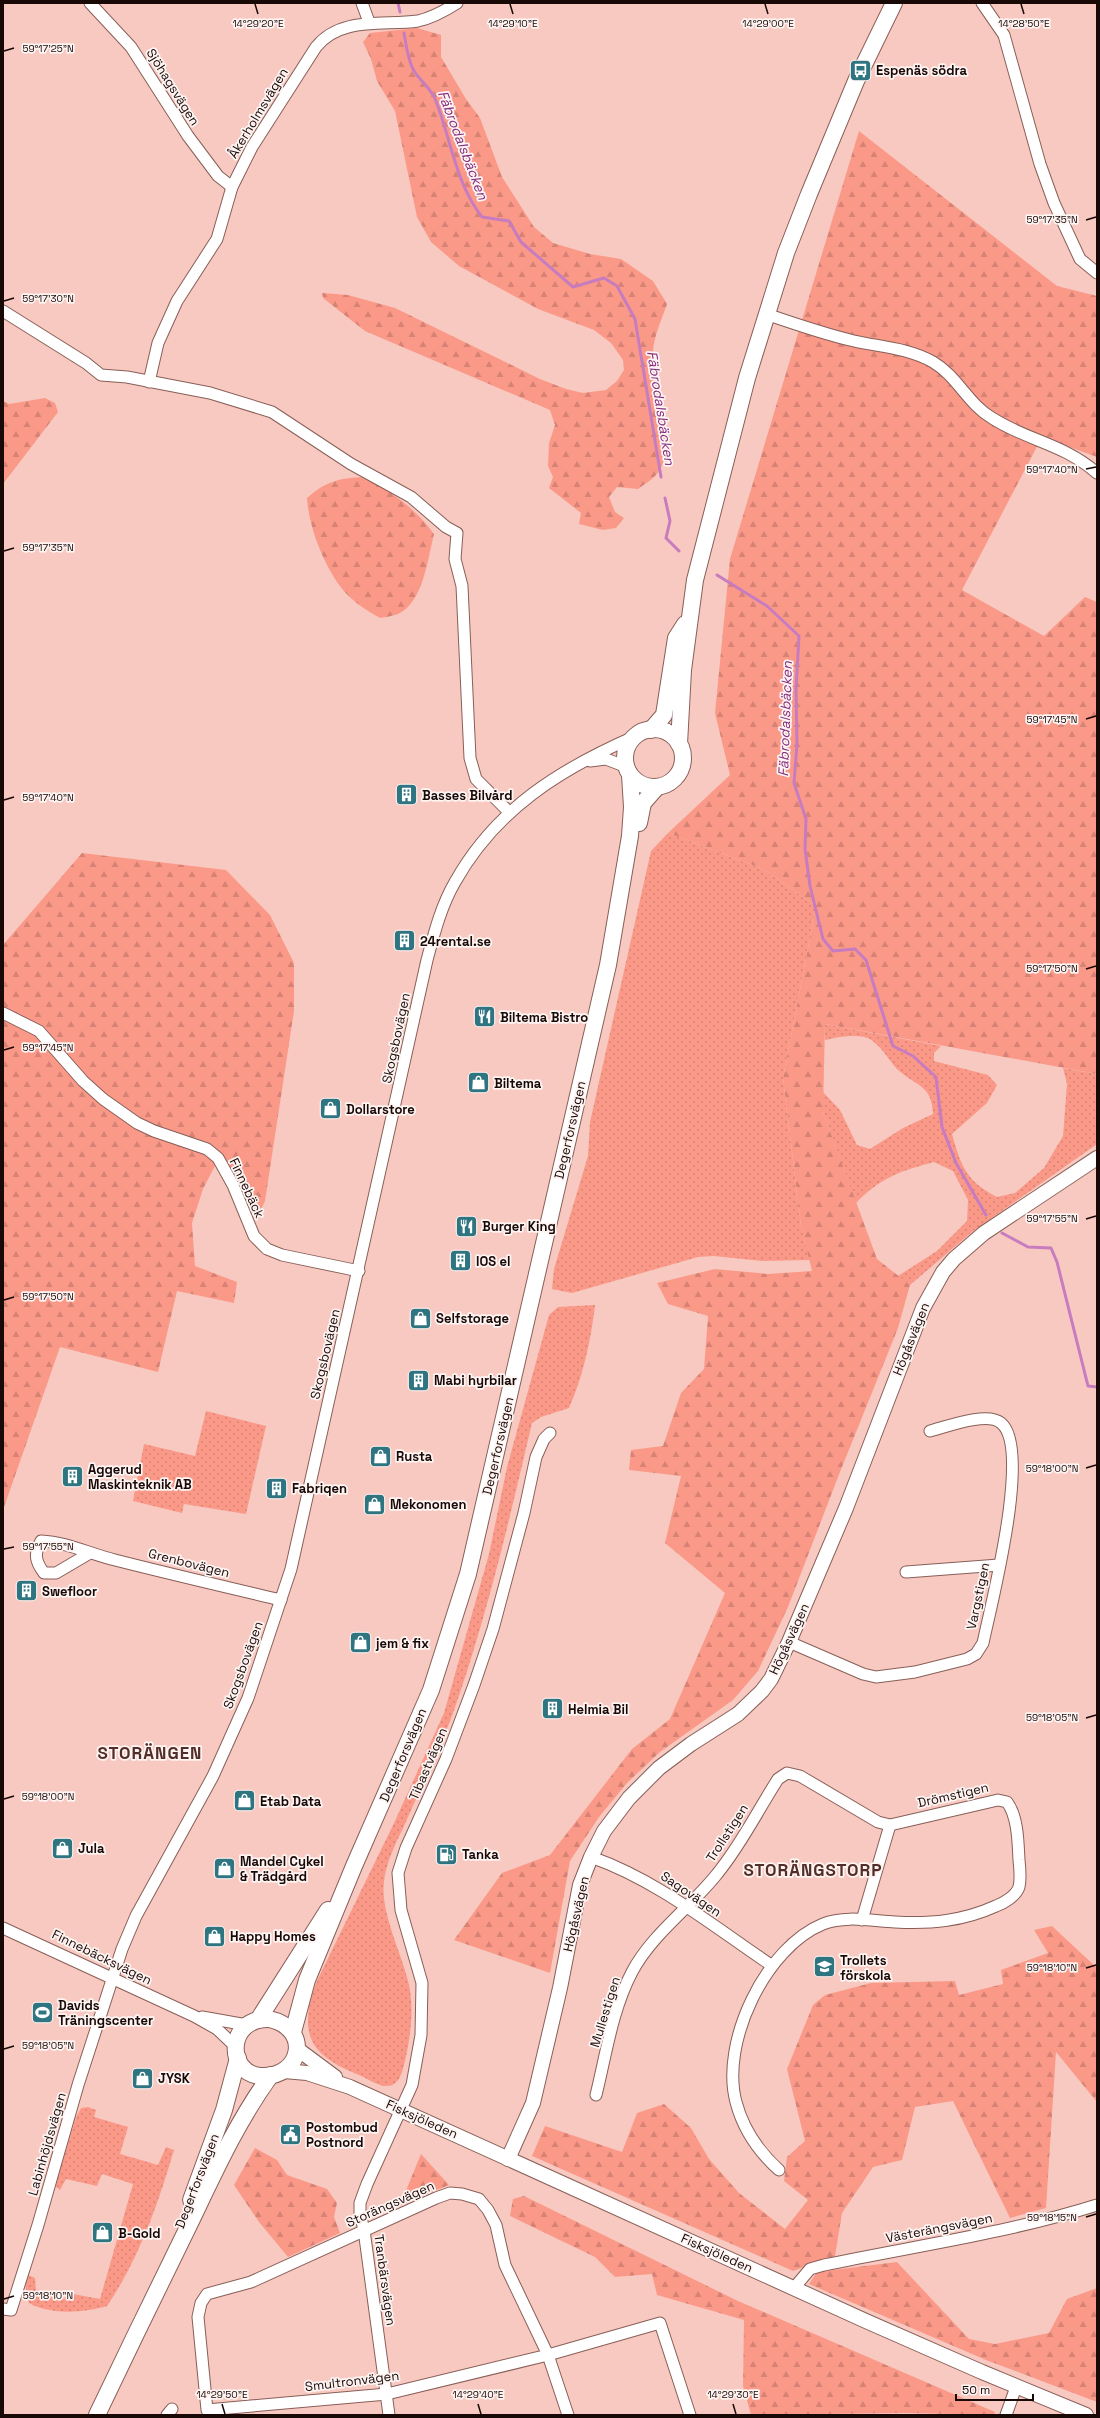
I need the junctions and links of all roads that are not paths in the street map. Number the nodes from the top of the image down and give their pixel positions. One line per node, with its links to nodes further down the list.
1 (90, 3): 7 (street, Sjöhagsvägen)
2 (362, 3): 6 (street)
3 (457, 3): 6 (street, Åkerholmsvägen)
4 (894, 3): 10 (main road)
5 (982, 3): 8 (street)
6 (369, 22): 7 (street, Åkerholmsvägen)
7 (232, 187): 11 (street, Åkerholmsvägen)
8 (1097, 273)
9 (3, 311): 11 (street)
10 (766, 314): 12 (street); 13 (main road)
11 (149, 382): 20 (street)
12 (1097, 473)
13 (688, 620): 14 (main road); 16 (main road)
14 (651, 730): 15 (main road); 16 (main road)
15 (636, 736): 17 (street, Skogsbovägen); 18 (main road)
16 (679, 744): 19 (main road)
17 (580, 764): 18 (street, Skogsbovägen); 20 (street, Skogsbovägen)
18 (629, 771): 19 (main road); 21 (main road, Degerforsvägen)
19 (657, 787): 21 (main road, Degerforsvägen)
20 (509, 812): 24 (street, Skogsbovägen)
21 (608, 965): 34 (main road, Degerforsvägen)
22 (3, 1013): 24 (street, Finnebäck)
23 (1097, 1158): 31 (street, Högåsvägen)
24 (359, 1271): 30 (street, Skogsbovägen)
25 (930, 1431): 28 (street, Vargstigen)
26 (550, 1433): 48 (street, Tibastvägen)
27 (90, 1553): 30 (street, Grenbovägen)
28 (999, 1565): 29 (street); 31 (street, Vargstigen)
29 (906, 1572)
30 (281, 1600): 39 (street, Skogsbovägen)
31 (790, 1642): 33 (street, Högåsvägen)
32 (890, 1825): 35 (street, Trollstigen); 36 (street); 36 (street, Drömstigen)
33 (591, 1857): 35 (street, Sagovägen); 49 (street, Högåsvägen)
34 (354, 1866): 41 (main road, Degerforsvägen); 42 (main road, Degerforsvägen)
35 (686, 1907): 38 (street, Sagovägen); 47 (street, Mullestigen)
36 (862, 1920): 38 (street, Drömstigen)
37 (3, 1928): 39 (street, Finnebäcksvägen)
38 (771, 1965): 50 (street, Drömstigen)
39 (113, 1978): 40 (street, Finnebäcksvägen); 56 (street, Labinhöjdsvägen)
40 (188, 2013): 41 (street, Finnebäcksvägen); 44 (street, Finnebäcksvägen)
41 (252, 2022): 42 (main road); 44 (main road)
42 (293, 2032): 43 (main road)
43 (296, 2048): 45 (main road); 46 (street, Fisksjöleden)
44 (236, 2052): 45 (main road); 55 (main road, Degerforsvägen)
45 (278, 2073): 46 (street, Fisksjöleden); 55 (main road, Degerforsvägen)
46 (350, 2087): 48 (street, Fisksjöleden)
47 (596, 2095)
48 (402, 2110): 49 (street, Fisksjöleden); 52 (street, Tranbärsvägen)
49 (508, 2159): 53 (street, Fisksjöleden)
50 (779, 2170)
51 (1097, 2205): 53 (street, Västerängsvägen)
52 (364, 2230): 54 (street, Storängsvägen); 57 (street, Storängsvägen); 59 (street, Tranbärsvägen)
53 (794, 2288): 58 (street, Fisksjöleden)
54 (207, 2294): 59 (street, Smultronvägen)
55 (150, 2302): 60 (main road, Degerforsvägen)
56 (3, 2309)
57 (548, 2355): 59 (street, Smultronvägen); 62 (street, Storängsvägen); 63 (street, Smultronvägen)
58 (1016, 2387): 64 (street); 65 (street, Fisksjöleden)
59 (387, 2394): 61 (street, Tranbärsvägen)
60 (97, 2415)
61 (389, 2415)
62 (568, 2415)
63 (690, 2415)
64 (1006, 2415)
65 (1086, 2415)

